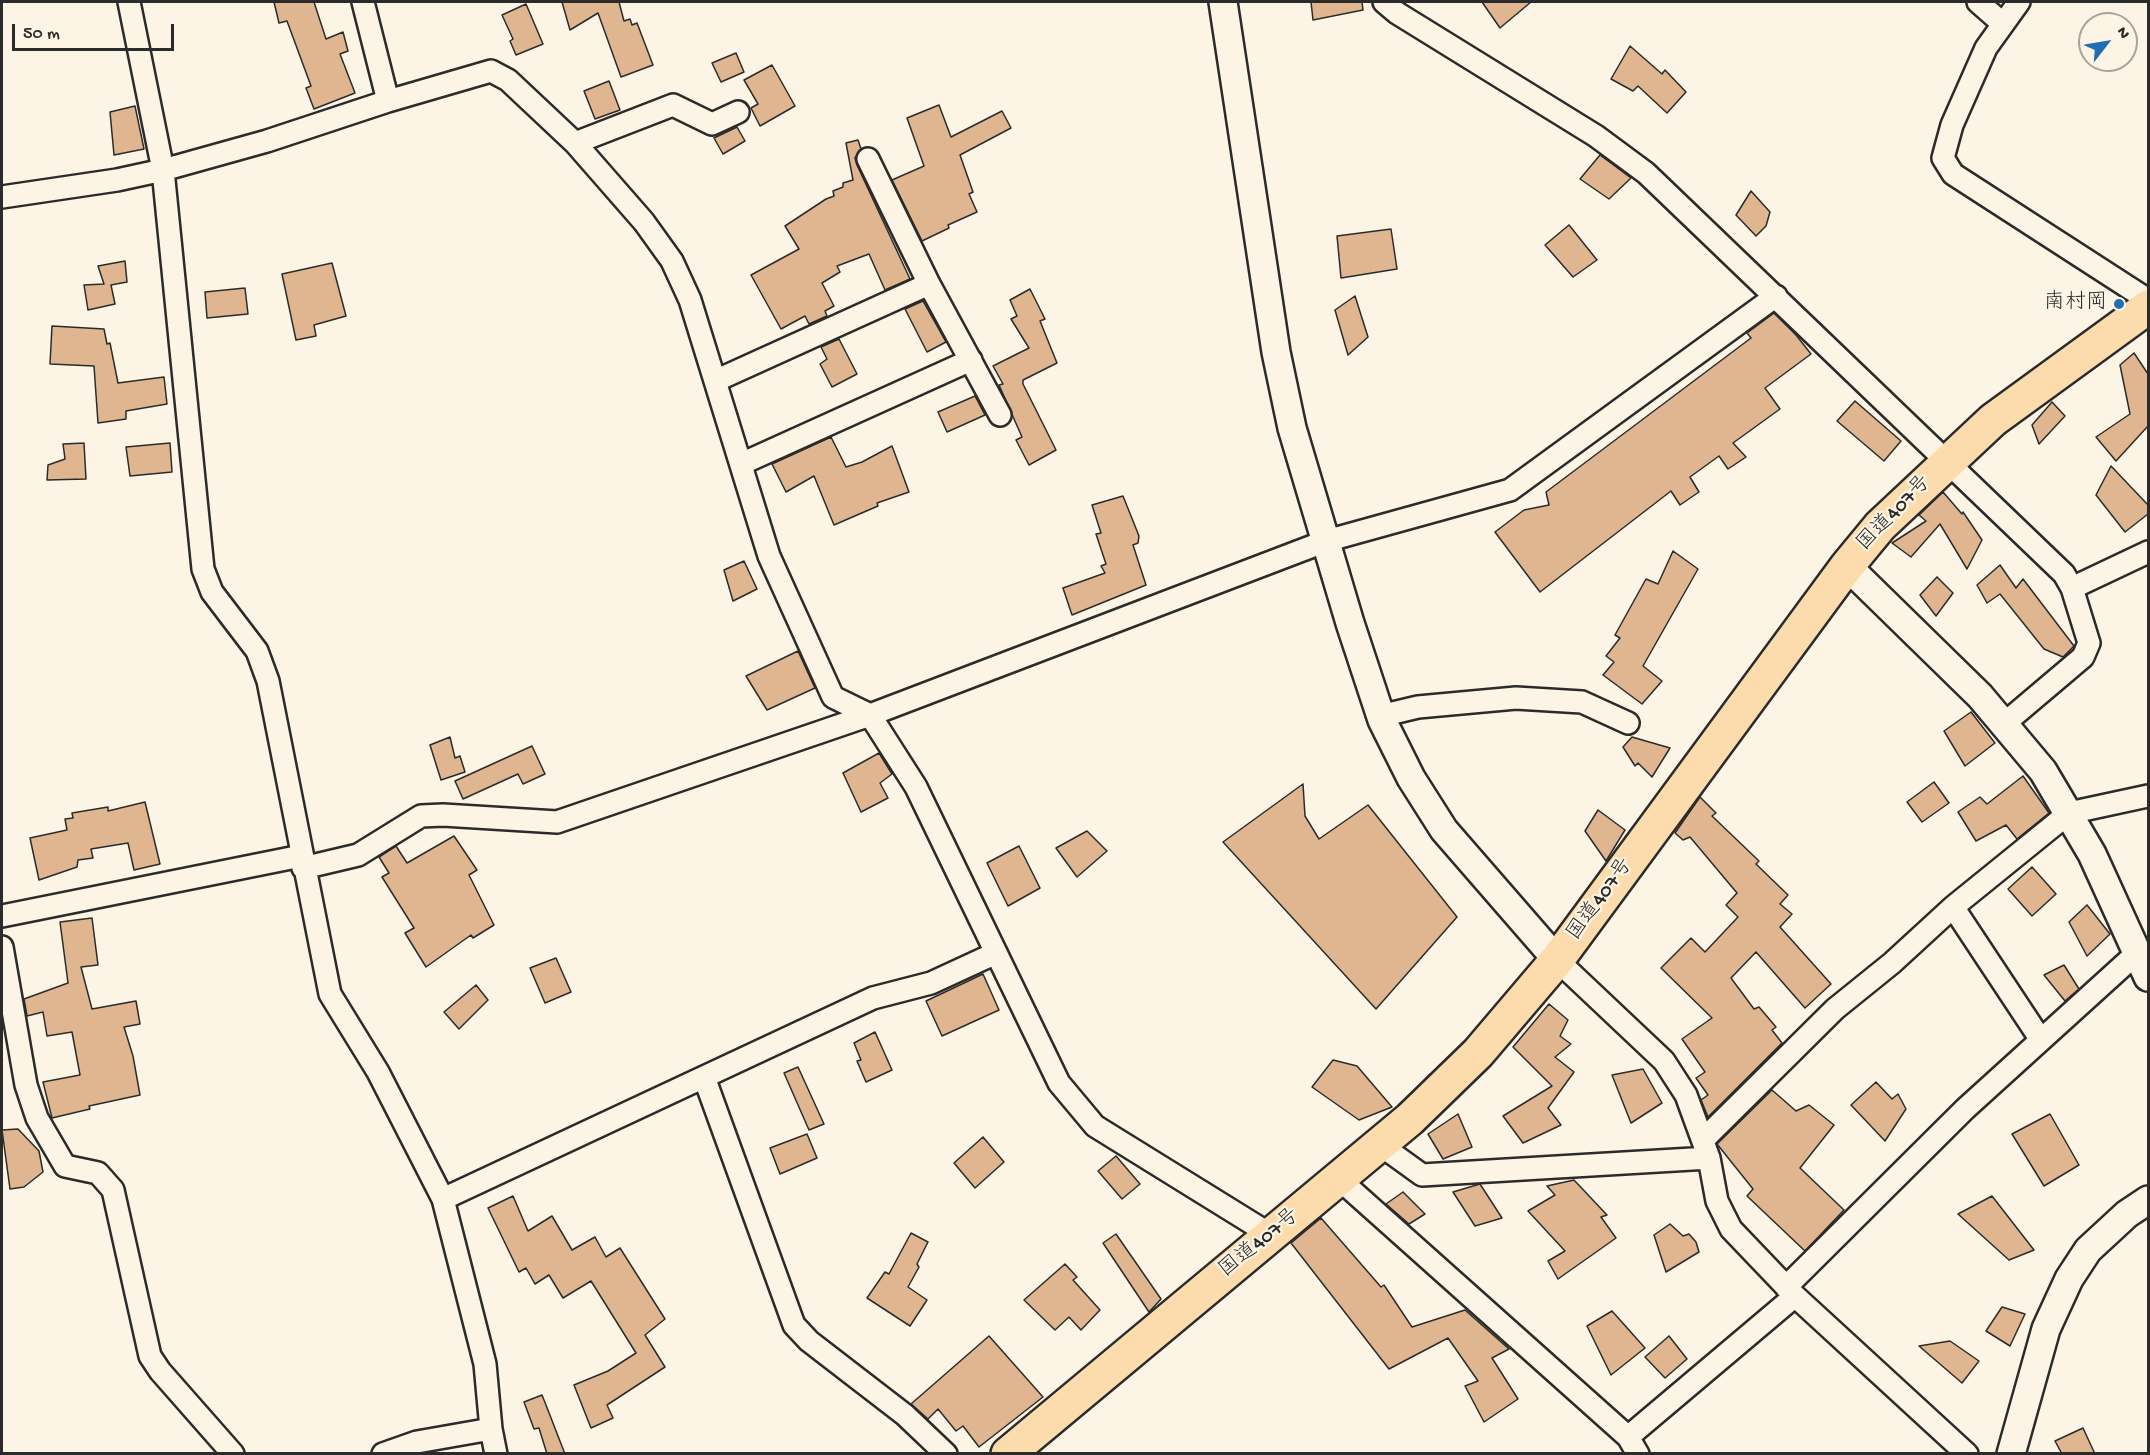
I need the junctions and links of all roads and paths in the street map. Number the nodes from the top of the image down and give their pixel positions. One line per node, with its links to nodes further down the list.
1 (129, 2): 12 (street)
2 (363, 2): 8 (street)
3 (1223, 2): 23 (street)
4 (1384, 2): 15 (street)
5 (1978, 2): 7 (street)
6 (2019, 2): 7 (street)
7 (2002, 23): 16 (street)
8 (388, 101): 10 (street); 12 (street)
9 (738, 112): 10 (street)
10 (575, 143): 19 (street)
11 (868, 159): 14 (street)
12 (163, 170): 13 (street); 33 (street)
13 (2, 197)
14 (929, 284): 18 (street); 19 (street)
15 (1776, 296): 21 (street); 23 (street)
16 (2148, 300)
17 (2148, 307): 21 (highway, 国道407号)
18 (971, 360): 20 (street); 22 (street)
19 (715, 381): 22 (street)
20 (1000, 415)
21 (1946, 461): 25 (highway, 国道407号); 26 (street)
22 (741, 464): 27 (street)
23 (1326, 541): 27 (street); 28 (street)
24 (2148, 552): 26 (street)
25 (1847, 566): 30 (street); 39 (highway, 国道407号)
26 (2072, 588): 30 (street)
27 (870, 715): 33 (street); 37 (street)
28 (1380, 716): 29 (street); 39 (street)
29 (1628, 723)
30 (2005, 723): 32 (street)
31 (2148, 796): 32 (street)
32 (2069, 813): 34 (street); 38 (street)
33 (302, 862): 35 (street); 46 (street)
34 (1953, 907): 41 (street); 44 (street)
35 (2, 916)
36 (2, 947): 52 (street)
37 (996, 953): 42 (street); 48 (street)
38 (2137, 953): 40 (street); 41 (street)
39 (1557, 960): 43 (highway, 国道407号); 44 (street)
40 (2148, 977)
41 (2041, 1040): 49 (street)
42 (704, 1077): 46 (street); 55 (street)
43 (1379, 1144): 44 (street); 45 (highway, 国道407号)
44 (1706, 1149): 49 (street)
45 (1339, 1179): 48 (highway, 国道407号); 51 (street)
46 (443, 1199): 50 (street)
47 (2148, 1200): 58 (street)
48 (1271, 1235): 56 (highway, 国道407号)
49 (1791, 1292): 51 (street); 57 (street)
50 (491, 1429): 53 (street); 54 (street)
51 (1633, 1445)
52 (233, 1454)
53 (383, 1454)
54 (496, 1454)
55 (946, 1454)
56 (1008, 1454)
57 (1967, 1454)
58 (2011, 1454)

